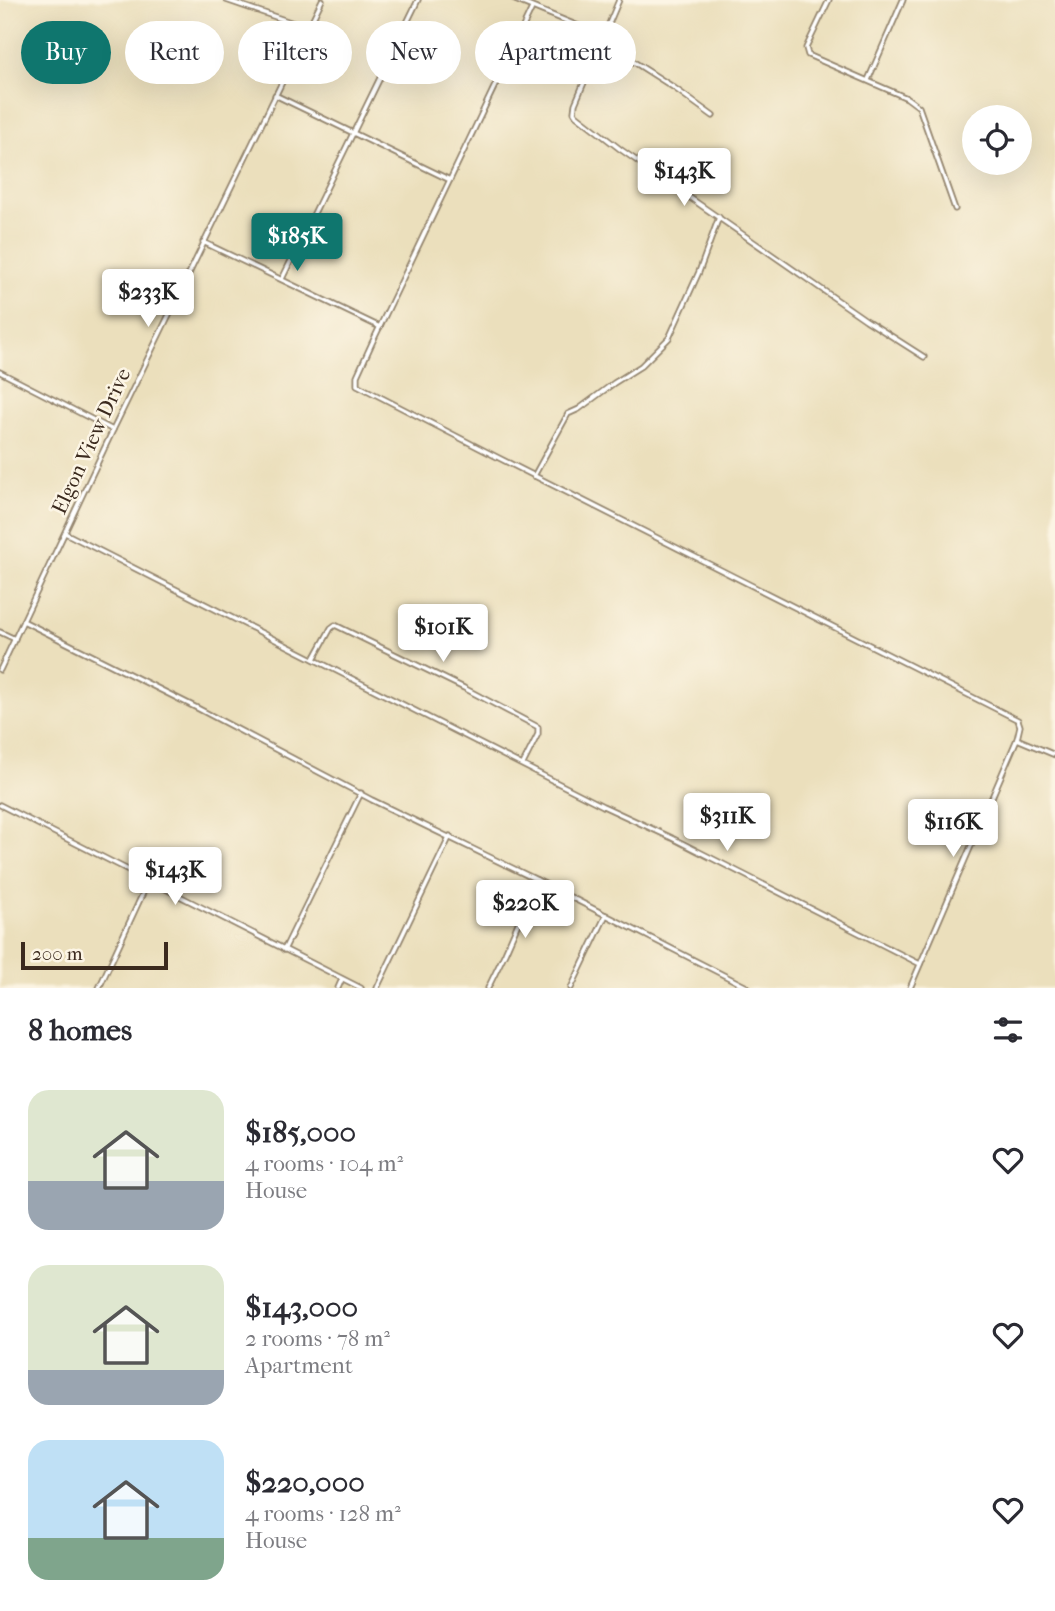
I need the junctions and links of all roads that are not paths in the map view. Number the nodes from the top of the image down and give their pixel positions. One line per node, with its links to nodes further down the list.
1 (226, 0): 9 (street)
2 (322, 0): 10 (street, Elgon View Drive)
3 (418, 0): 19 (street)
4 (515, 0): 8 (street)
5 (619, 0): 12 (street)
6 (829, 0): 14 (street)
7 (903, 0): 14 (street)
8 (533, 8): 11 (street); 20 (street)
9 (288, 21)
10 (312, 21)
11 (562, 21)
12 (610, 21)
13 (636, 62): 18 (street)
14 (868, 80): 21 (street)
15 (281, 84): 17 (street, Elgon View Drive)
16 (583, 84): 22 (street)
17 (275, 95): 19 (street); 23 (street, Elgon View Drive)
18 (713, 116)
19 (353, 131): 20 (street); 24 (street)
20 (450, 180): 25 (street)
21 (955, 209)
22 (719, 217): 26 (street); 29 (street)
23 (203, 242): 24 (street); 28 (street, Elgon View Drive)
24 (282, 279): 25 (street)
25 (380, 327): 29 (street)
26 (924, 357)
27 (0, 372): 28 (street)
28 (113, 430): 30 (street, Elgon View Drive)
29 (534, 476): 36 (street)
30 (65, 533): 31 (street, Elgon View Drive); 34 (street)
31 (23, 621): 33 (street, Elgon View Drive); 39 (street)
32 (0, 632): 33 (street)
33 (15, 639): 35 (street, Elgon View Drive)
34 (314, 659): 38 (street); 38 (street)
35 (0, 670)
36 (1017, 739): 37 (street); 46 (street)
37 (1055, 755)
38 (523, 764): 46 (street)
39 (360, 793): 41 (street); 45 (street)
40 (0, 805): 42 (street)
41 (450, 836): 43 (street); 51 (street)
42 (149, 880): 45 (street); 48 (street)
43 (537, 880): 44 (street); 52 (street)
44 (606, 915): 53 (street); 54 (street)
45 (284, 950): 47 (street)
46 (920, 964): 55 (street)
47 (342, 979): 49 (street); 50 (street)
48 (99, 988)
49 (338, 988)
50 (361, 988)
51 (377, 988)
52 (488, 988)
53 (571, 988)
54 (748, 988)
55 (910, 988)

